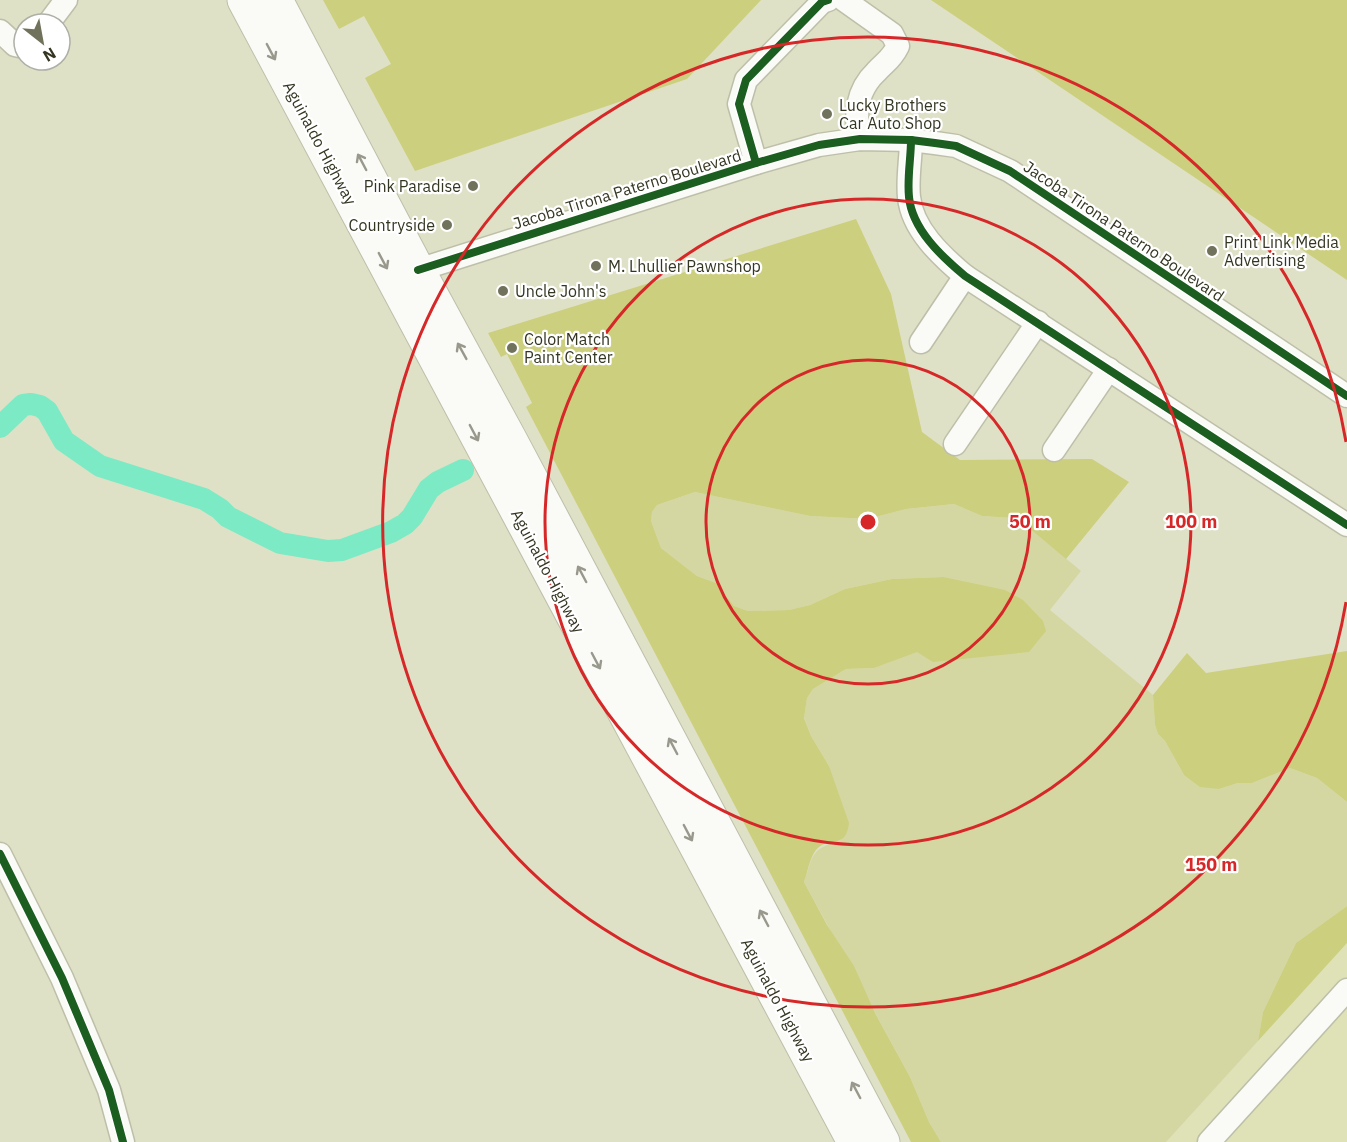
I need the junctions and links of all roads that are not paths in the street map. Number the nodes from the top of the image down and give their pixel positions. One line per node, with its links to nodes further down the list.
1 (244, 0): 22 (highway, Aguinaldo Highway, one-way to 22)
2 (276, 0): 10 (highway, Aguinaldo Highway, one-way to 2)
3 (828, 0): 9 (street)
4 (844, 0): 7 (street)
5 (0, 31): 6 (street)
6 (12, 42)
7 (860, 139): 8 (street, Jacoba Tirona Paterno Boulevard); 9 (street, Jacoba Tirona Paterno Boulevard)
8 (911, 140): 11 (street); 15 (street, Jacoba Tirona Paterno Boulevard)
9 (756, 163): 10 (street, Jacoba Tirona Paterno Boulevard)
10 (418, 270): 23 (highway, Aguinaldo Highway, one-way to 10)
11 (965, 276): 12 (street); 13 (street)
12 (1038, 322): 14 (street); 16 (street)
13 (921, 342)
14 (1109, 369): 17 (street); 18 (street)
15 (1347, 396)
16 (956, 444)
17 (1054, 450)
18 (1347, 525)
19 (0, 854): 21 (street)
20 (1347, 990): 24 (street)
21 (123, 1142)
22 (854, 1142)
23 (883, 1142)
24 (1209, 1142)

